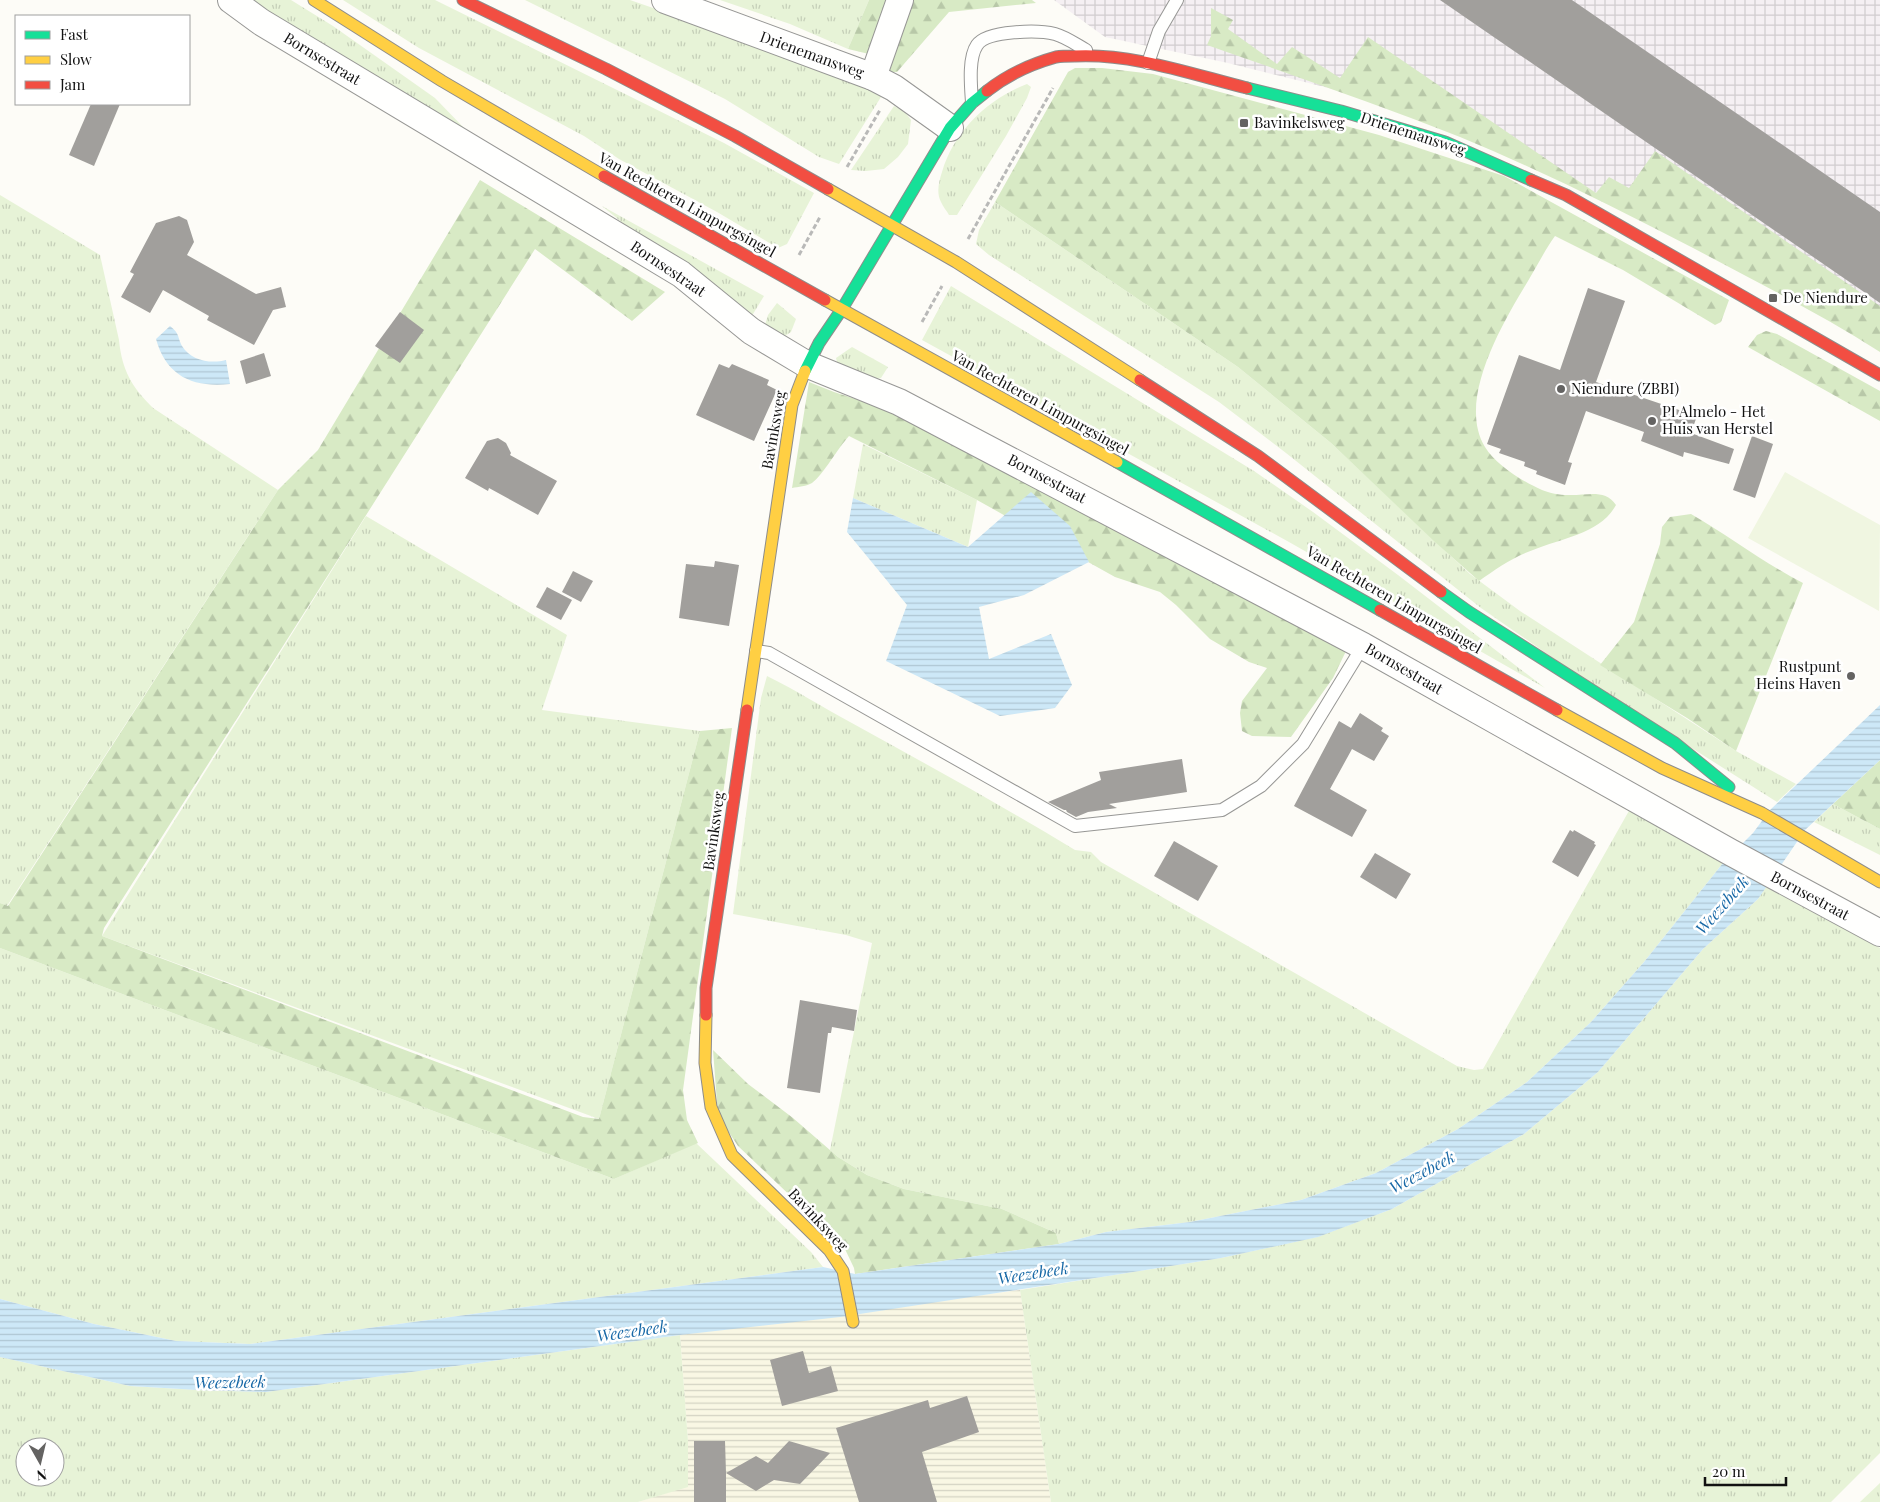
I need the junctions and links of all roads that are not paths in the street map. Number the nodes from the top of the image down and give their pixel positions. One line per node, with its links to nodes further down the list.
1 (231, 0): 14 (street, Bornsestraat)
2 (314, 0): 13 (main road, Van Rechteren Limpurgsingel)
3 (463, 0): 12 (main road, Van Rechteren Limpurgsingel)
4 (665, 0): 9 (street, Drienemansweg)
5 (900, 0): 9 (street)
6 (1177, 0): 8 (lane)
7 (1095, 55): 8 (main road, Drienemansweg); 10 (main road, Drienemansweg); 10 (lane)
8 (1148, 63): 15 (main road, Drienemansweg)
9 (873, 78): 11 (street, Drienemansweg)
10 (972, 103): 11 (main road, Drienemansweg)
11 (950, 128): 12 (main road, Drienemansweg)
12 (893, 224): 13 (main road); 18 (main road, Van Rechteren Limpurgsingel)
13 (842, 309): 14 (main road, Bavinksweg); 18 (main road, Van Rechteren Limpurgsingel)
14 (806, 364): 16 (street, Bornsestraat); 17 (main road, Bavinksweg)
15 (1880, 375)
16 (1364, 646): 17 (lane); 20 (street, Bornsestraat)
17 (756, 651): 21 (main road, Bavinksweg)
18 (1762, 813): 19 (main road, Van Rechteren Limpurgsingel)
19 (1880, 882)
20 (1880, 933)
21 (853, 1322)

